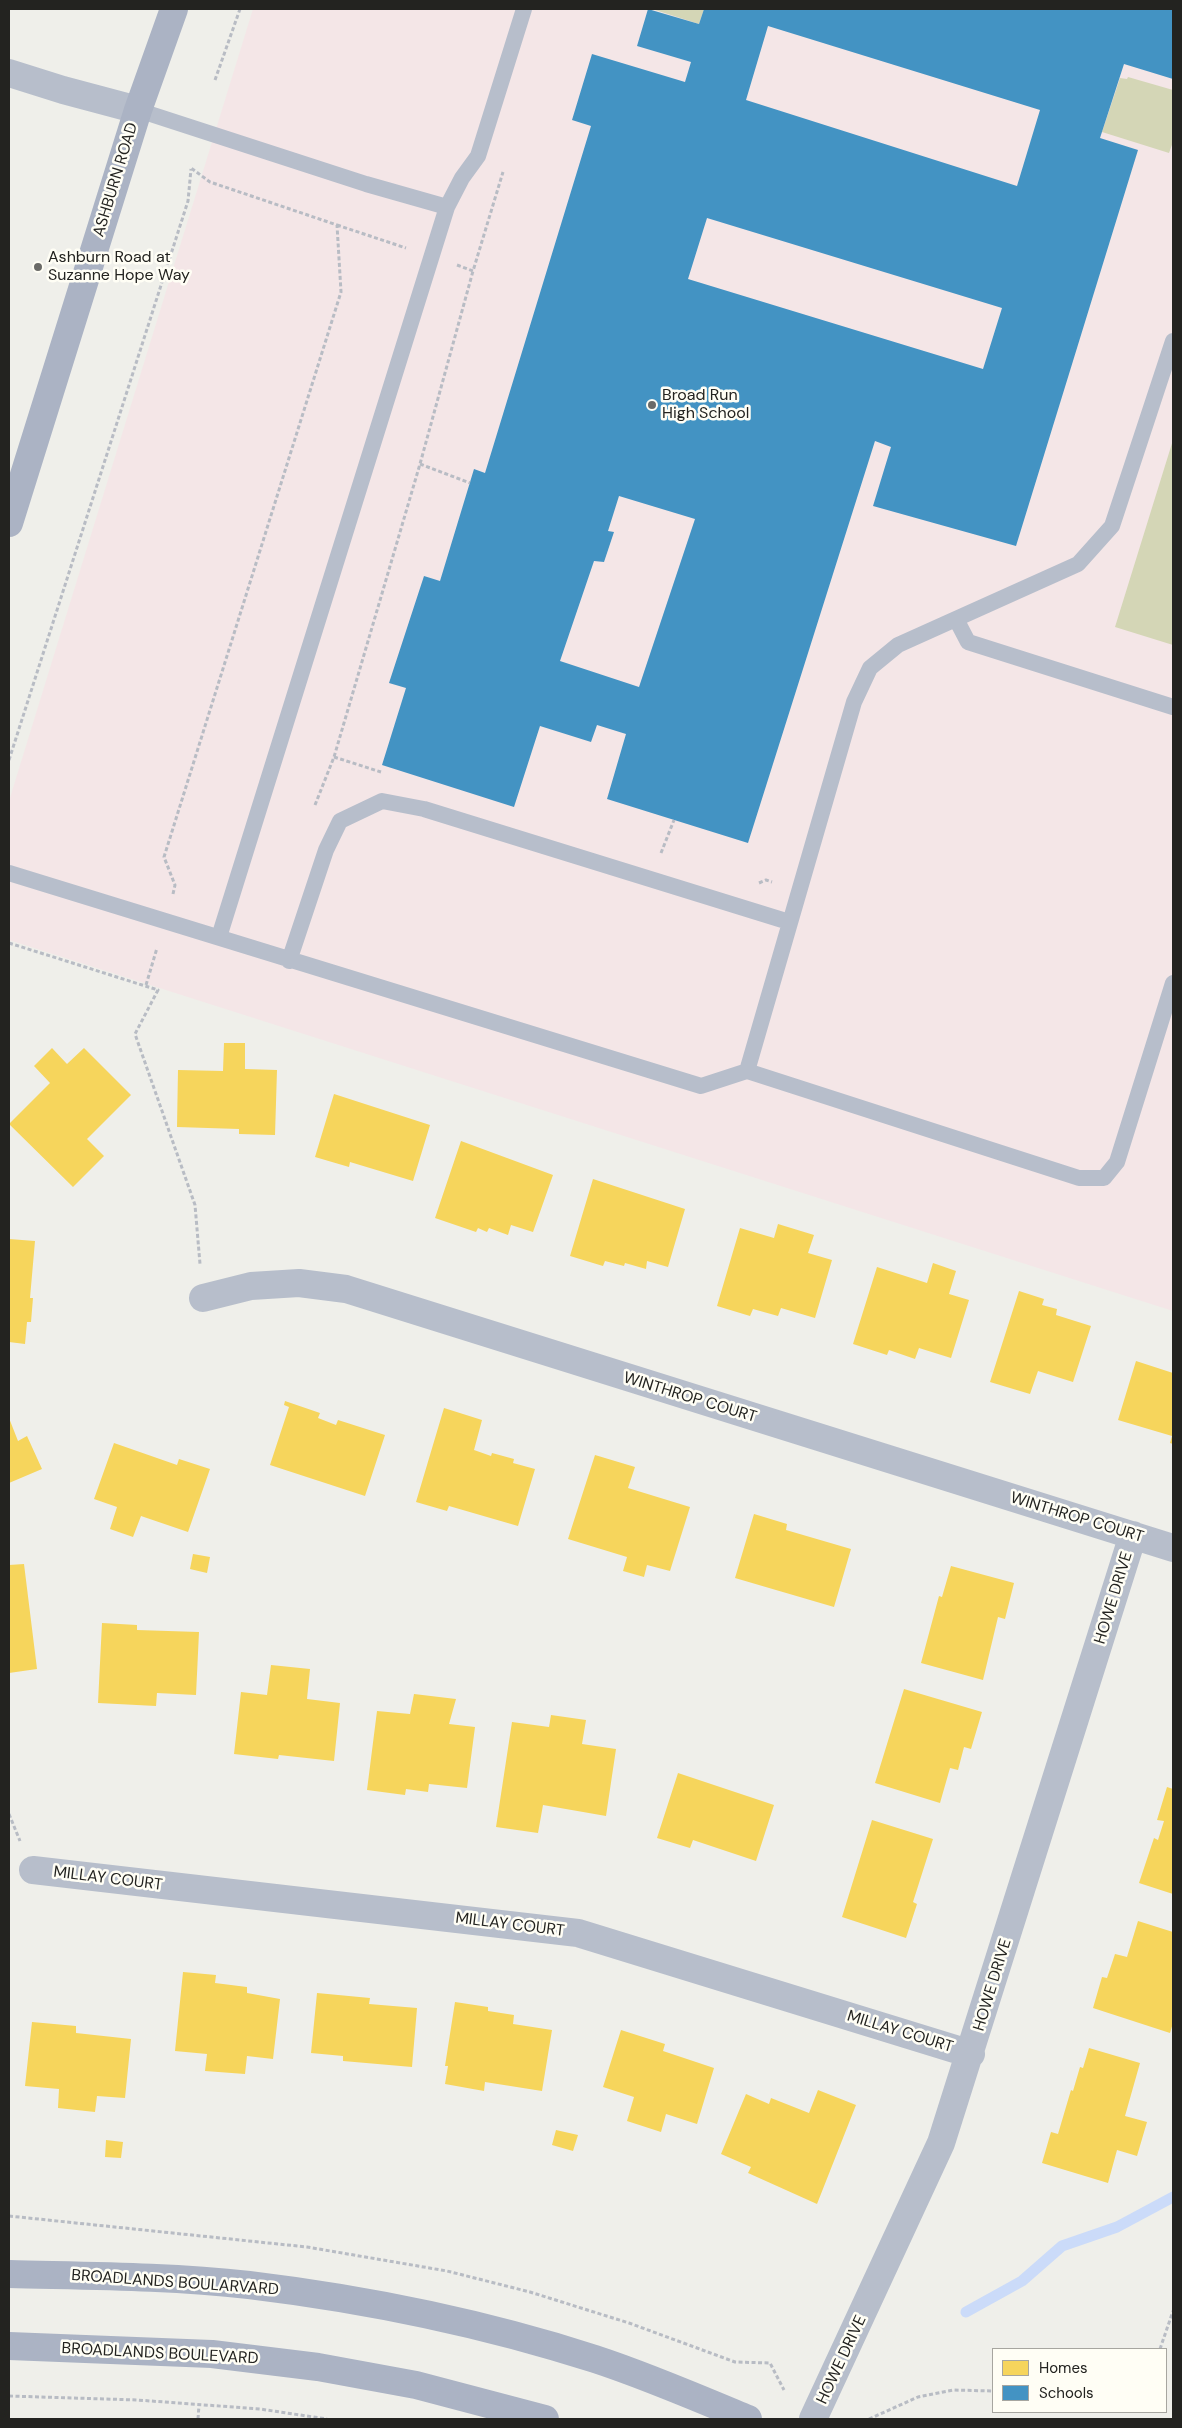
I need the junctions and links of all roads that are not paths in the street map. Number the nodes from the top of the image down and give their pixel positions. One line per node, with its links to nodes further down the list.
1 (174, 9): 4 (main road, ASHBURN ROAD)
2 (524, 9): 5 (lane)
3 (9, 73): 4 (street)
4 (138, 110): 5 (lane); 7 (main road, ASHBURN ROAD)
5 (447, 207): 12 (lane)
6 (1173, 341): 8 (lane)
7 (9, 523)
8 (956, 618): 9 (lane); 11 (lane)
9 (1173, 707)
10 (9, 873): 12 (lane)
11 (789, 922): 13 (lane); 15 (lane)
12 (219, 937): 13 (lane)
13 (289, 960): 15 (lane)
14 (1173, 983): 15 (lane)
15 (747, 1071)
16 (203, 1298): 17 (street, WINTHROP COURT)
17 (1133, 1535): 18 (street, WINTHROP COURT); 20 (street, HOWE DRIVE)
18 (1173, 1548)
19 (33, 1870): 20 (street, MILLAY COURT)
20 (971, 2054): 25 (street, HOWE DRIVE)
21 (9, 2274): 24 (main road, BROADLANDS BOULARVARD)
22 (9, 2346): 23 (main road, BROADLANDS BOULEVARD)
23 (545, 2419)
24 (748, 2419)
25 (814, 2419)

